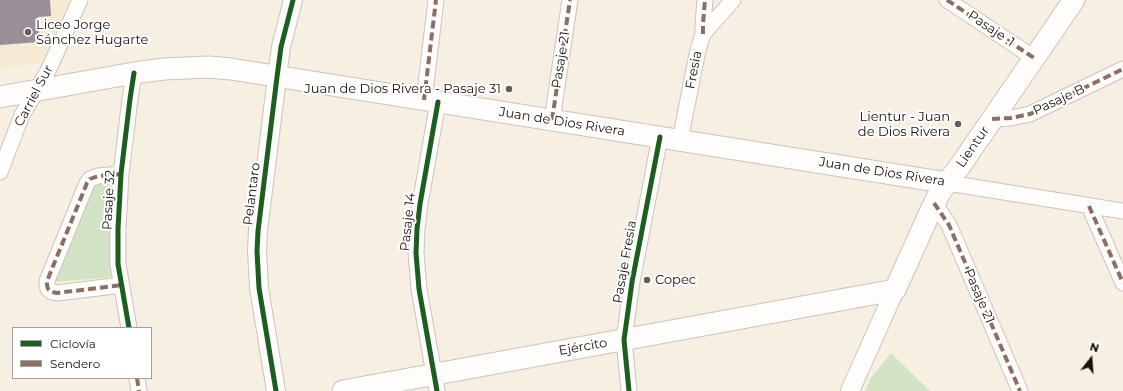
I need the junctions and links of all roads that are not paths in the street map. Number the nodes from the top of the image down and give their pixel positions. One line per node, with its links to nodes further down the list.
1 (80, 0): 14 (street, Carriel Sur)
2 (293, 0): 13 (street, Pelantaro)
3 (436, 0): 16 (street, Pasaje 14)
4 (570, 0): 18 (street, Pasaje 21)
5 (705, 0): 9 (street, Fresia)
6 (733, 0): 9 (street)
7 (947, 0): 10 (street, Pasaje .1)
8 (1074, 0): 10 (main road, Lientur)
9 (703, 34): 20 (street, Fresia)
10 (1034, 58): 17 (main road, Lientur)
11 (1123, 68): 17 (street, Pasaje B)
12 (134, 73): 13 (main road, Juan de Dios Rivera); 14 (main road, Juan de Dios Rivera); 22 (street, Pasaje 32)
13 (277, 77): 16 (main road, Juan de Dios Rivera); 35 (street, Pelantaro)
14 (37, 90): 15 (main road, Juan de Dios Rivera); 21 (street, Carriel Sur)
15 (0, 97)
16 (431, 101): 18 (main road, Juan de Dios Rivera); 33 (street, Pasaje 14)
17 (992, 119): 23 (main road, Lientur)
18 (552, 120): 19 (main road, Juan de Dios Rivera)
19 (660, 137): 20 (main road, Juan de Dios Rivera); 31 (street, Pasaje Fresia)
20 (680, 140): 23 (main road, Juan de Dios Rivera)
21 (0, 172)
22 (121, 174): 28 (street, Pasaje 32); 28 (street, Pasaje 32)
23 (948, 183): 24 (main road, Lientur); 25 (street, Juan de Dios Rivera)
24 (934, 203): 29 (main road, Lientur); 39 (street, Pasaje 21)
25 (1089, 206): 26 (street, Juan de Dios Rivera); 27 (street)
26 (1123, 211)
27 (1123, 283)
28 (122, 285): 30 (street, Pasaje 32)
29 (895, 290): 31 (main road, Ejército); 38 (street, Lientur)
30 (129, 327)
31 (624, 340): 33 (main road, Ejército); 37 (street, Pasaje Fresia)
32 (137, 379): 34 (street)
33 (436, 383): 36 (main road, Ejército)
34 (139, 391)
35 (276, 391)
36 (343, 391)
37 (629, 391)
38 (850, 391)
39 (1020, 391)

